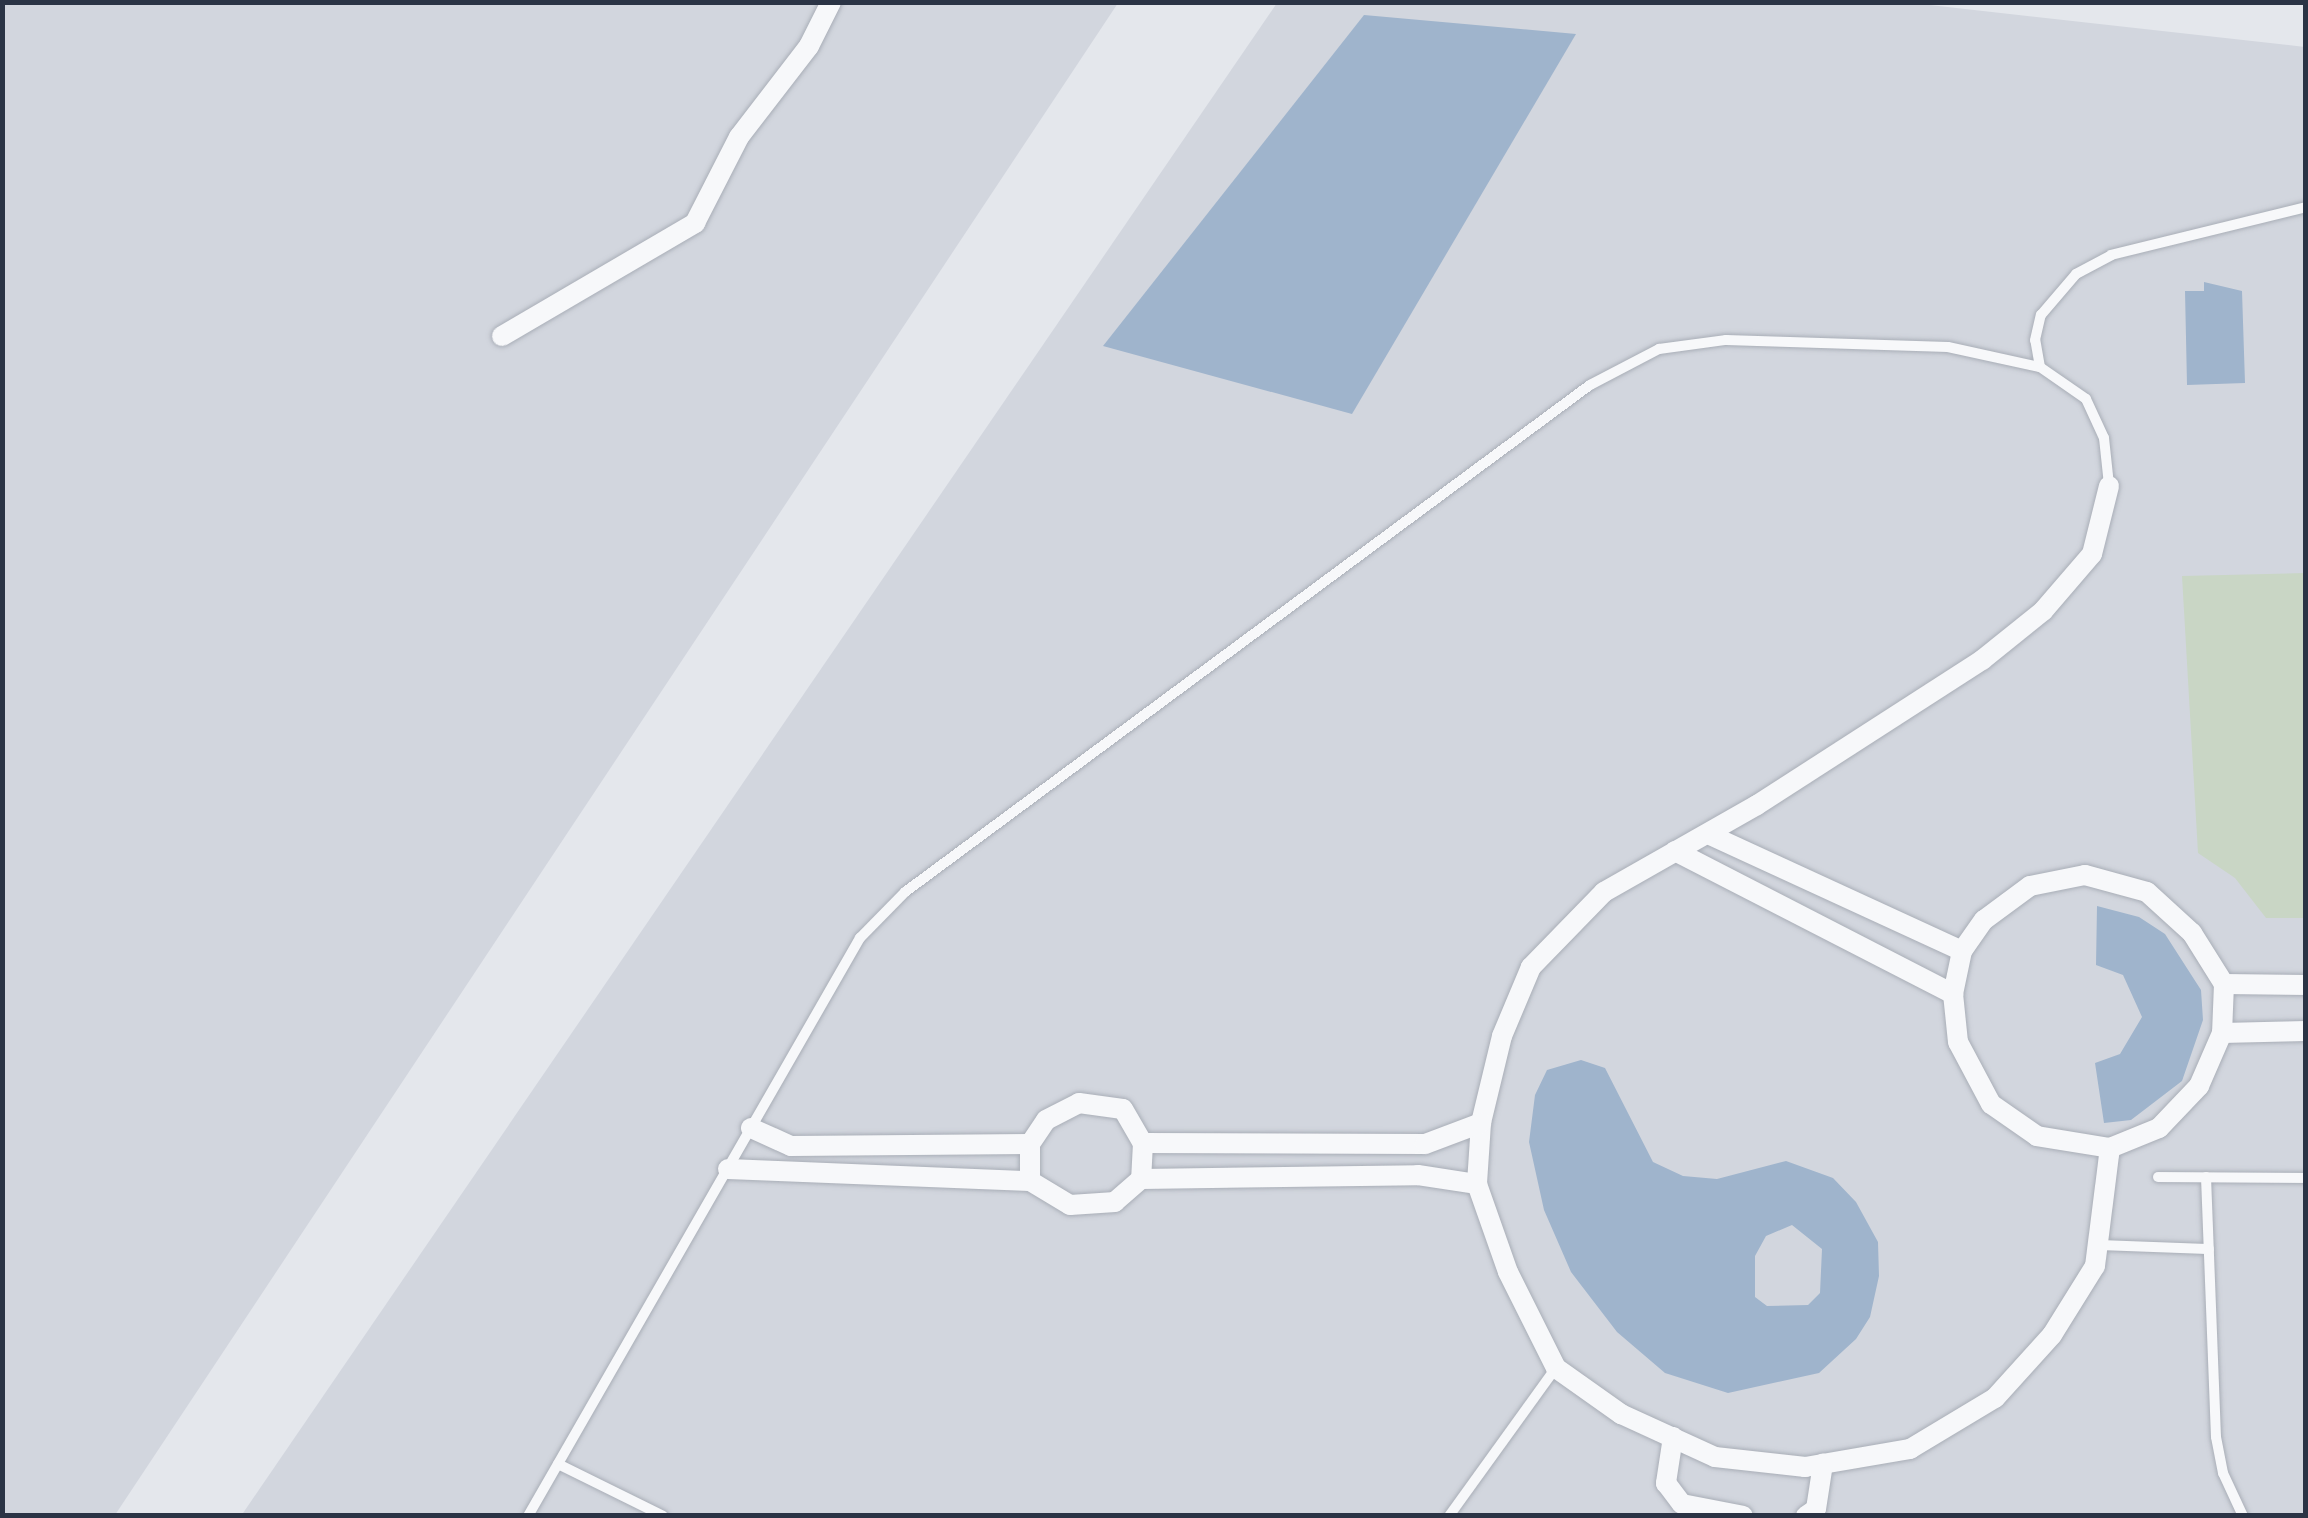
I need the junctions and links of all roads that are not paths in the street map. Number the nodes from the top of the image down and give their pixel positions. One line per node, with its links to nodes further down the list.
1 (831, 2): 3 (street)
2 (2306, 207): 4 (lane)
3 (502, 336)
4 (2040, 367): 5 (lane); 15 (lane)
5 (2109, 486): 6 (street)
6 (1710, 834): 7 (street); 8 (street)
7 (1675, 851): 11 (street); 14 (street)
8 (1962, 951): 9 (street); 11 (street)
9 (2224, 984): 10 (street); 13 (street)
10 (2306, 985)
11 (1953, 994): 18 (street)
12 (2306, 1032): 13 (street)
13 (2222, 1033): 18 (street)
14 (1481, 1124): 16 (street); 25 (street)
15 (751, 1128): 17 (street); 19 (lane)
16 (1143, 1142): 17 (street); 23 (street)
17 (1030, 1144): 24 (street)
18 (2110, 1148): 26 (street)
19 (728, 1169): 24 (street); 30 (lane)
20 (2158, 1176): 21 (lane)
21 (2206, 1177): 22 (lane); 27 (lane)
22 (2306, 1178)
23 (1141, 1179): 24 (street); 25 (street)
24 (1030, 1182)
25 (1477, 1184): 28 (street)
26 (2098, 1245): 27 (lane); 31 (street)
27 (2209, 1249): 37 (lane)
28 (1556, 1368): 29 (street); 34 (lane)
29 (1673, 1438): 31 (street); 35 (street)
30 (558, 1464): 32 (lane); 33 (lane)
31 (1824, 1464): 36 (street)
32 (528, 1516)
33 (663, 1516)
34 (1449, 1516)
35 (1742, 1516)
36 (1806, 1516)
37 (2244, 1516)

